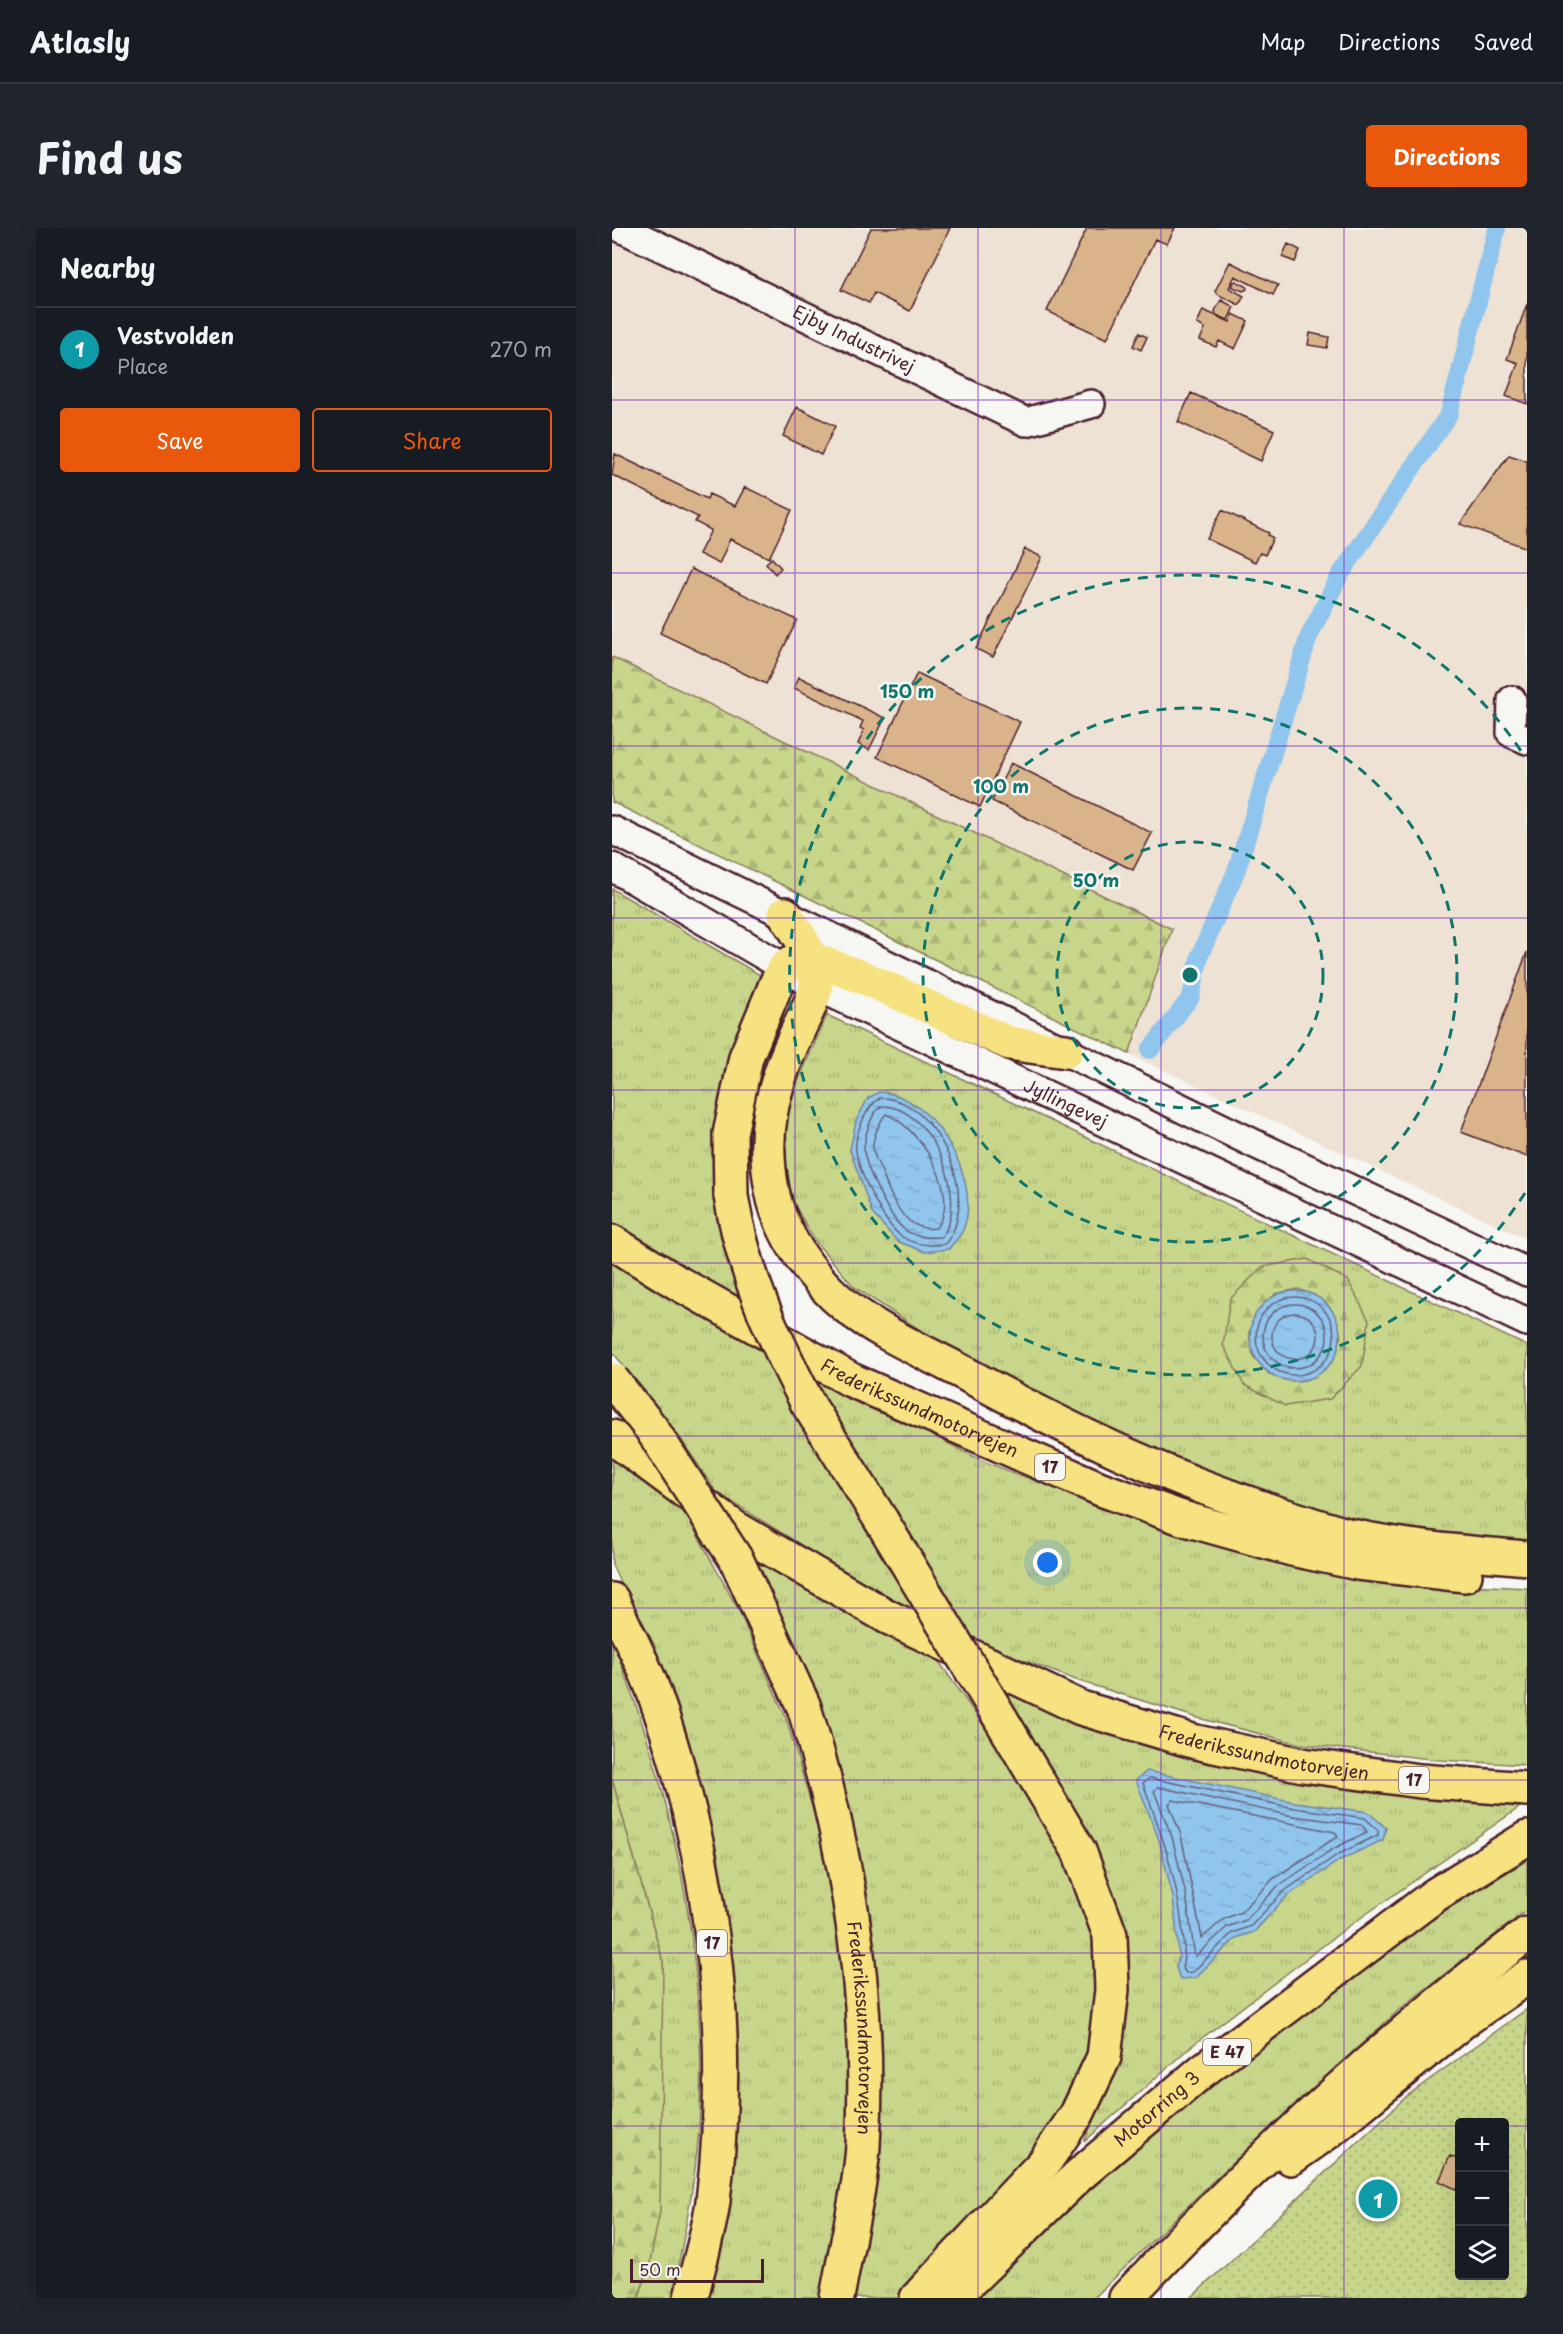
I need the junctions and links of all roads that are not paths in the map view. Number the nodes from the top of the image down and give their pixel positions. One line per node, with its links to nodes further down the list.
1 (621, 228): 2 (street, Ejby Industrivej)
2 (1091, 404)
3 (1512, 700): 4 (street)
4 (1527, 740)
5 (612, 830): 7 (street)
6 (612, 867): 8 (street, Jyllingevej)
7 (785, 914): 8 (highway); 9 (street)
8 (804, 971): 9 (highway); 11 (street, Jyllingevej); 17 (highway); 27 (highway, bridge)
9 (1066, 1051): 12 (street)
10 (612, 1242): 18 (highway, Frederikssundmotorvejen / 17)
11 (1414, 1269): 13 (street); 14 (street, Jyllingevej)
12 (1527, 1272)
13 (1527, 1305)
14 (1527, 1322)
15 (612, 1380): 26 (highway, Frederikssundmotorvejen, bridge)
16 (612, 1437): 20 (highway, Frederikssundmotorvejen / 17)
17 (1527, 1558)
18 (1527, 1577)
19 (612, 1600): 25 (highway, 17)
20 (1527, 1789)
21 (1527, 1838): 28 (highway, Motorring 3 / E 47)
22 (1527, 1934): 24 (highway)
23 (1527, 1977): 24 (highway)
24 (1185, 2235): 29 (highway)
25 (691, 2298)
26 (837, 2298)
27 (917, 2298)
28 (952, 2298)
29 (1126, 2298)

